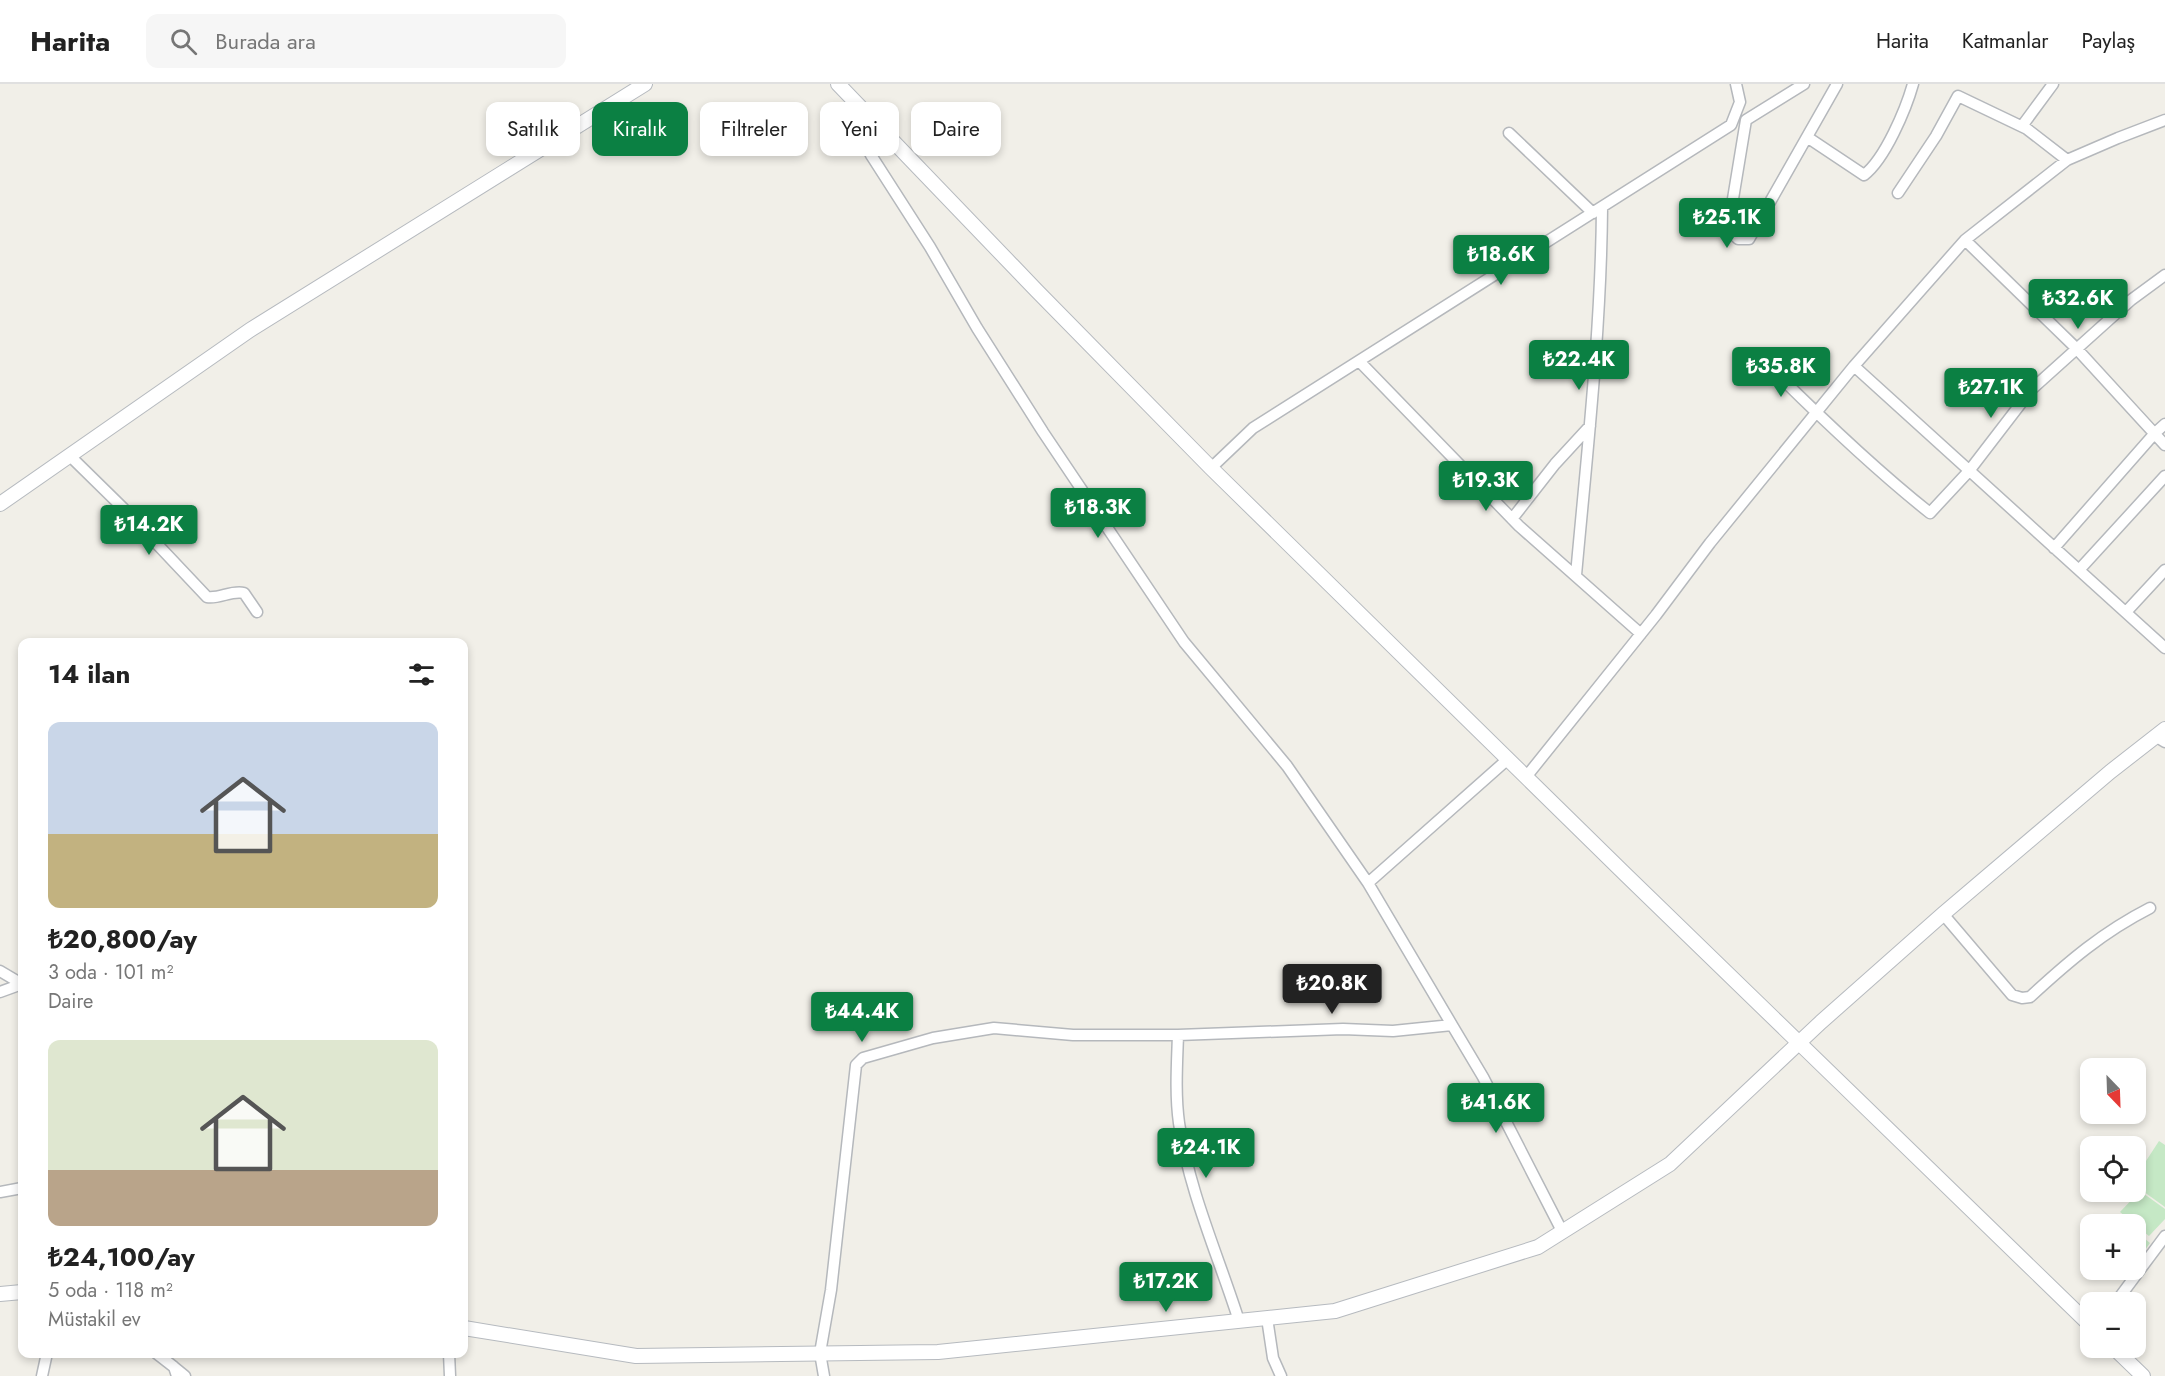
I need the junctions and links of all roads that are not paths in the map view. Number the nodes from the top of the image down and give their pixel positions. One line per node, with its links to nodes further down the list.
1 (645, 84): 29 (street)
2 (838, 84): 8 (street)
3 (1736, 84): 17 (street)
4 (1804, 84): 12 (street)
5 (1837, 84): 12 (street)
6 (1913, 84): 12 (street)
7 (2053, 84): 10 (street)
8 (855, 102)
9 (2165, 120): 15 (street)
10 (2022, 126): 15 (street); 16 (street)
11 (1509, 133): 17 (street)
12 (1808, 137)
13 (899, 148): 30 (street)
14 (872, 156): 46 (street)
15 (2067, 160): 18 (street)
16 (1898, 193)
17 (1597, 211): 21 (street); 26 (street)
18 (1965, 240): 20 (street); 23 (street)
19 (2165, 275): 20 (street)
20 (2076, 348): 27 (street); 31 (street)
21 (1359, 361): 30 (street); 34 (street)
22 (1766, 363): 24 (street)
23 (1854, 366): 24 (street); 31 (street)
24 (1816, 413): 31 (street); 41 (street)
25 (2165, 424): 27 (street)
26 (1590, 425): 34 (street); 38 (street)
27 (2155, 433): 28 (street); 35 (street)
28 (2165, 445)
29 (69, 455): 33 (street); 39 (street)
30 (1211, 468): 44 (street)
31 (1969, 471): 35 (street)
32 (2165, 476): 36 (street)
33 (0, 504)
34 (1512, 519): 38 (street)
35 (2055, 548): 36 (street)
36 (2079, 570): 40 (street)
37 (2165, 570): 40 (street)
38 (1576, 575): 41 (street)
39 (257, 612)
40 (2126, 612): 42 (street)
41 (1641, 634): 45 (street)
42 (2165, 648)
43 (2162, 736): 48 (street)
44 (1508, 759): 45 (street); 46 (street)
45 (1526, 777): 55 (street)
46 (1368, 883): 53 (street)
47 (2150, 908): 48 (street)
48 (1943, 914): 55 (street)
49 (0, 971): 50 (street)
50 (18, 982)
51 (18, 985): 52 (street)
52 (0, 992)
53 (1452, 1024): 54 (street); 58 (street)
54 (1178, 1035): 65 (street); 67 (street)
55 (1799, 1042): 58 (street); 63 (street)
56 (18, 1189): 57 (street)
57 (0, 1192)
58 (1562, 1232): 64 (street)
59 (2165, 1236): 61 (street)
60 (18, 1292): 62 (street)
61 (2123, 1292)
62 (0, 1293)
63 (2080, 1315)
64 (1267, 1318): 65 (street); 77 (street)
65 (1239, 1321): 67 (street)
66 (468, 1329): 67 (street)
67 (820, 1353): 76 (street)
68 (46, 1358): 73 (street)
69 (161, 1358): 72 (street)
70 (449, 1358): 75 (street)
71 (2124, 1358): 78 (street)
72 (175, 1372): 74 (street)
73 (42, 1376)
74 (185, 1376)
75 (450, 1376)
76 (824, 1376)
77 (1281, 1376)
78 (2143, 1376)

